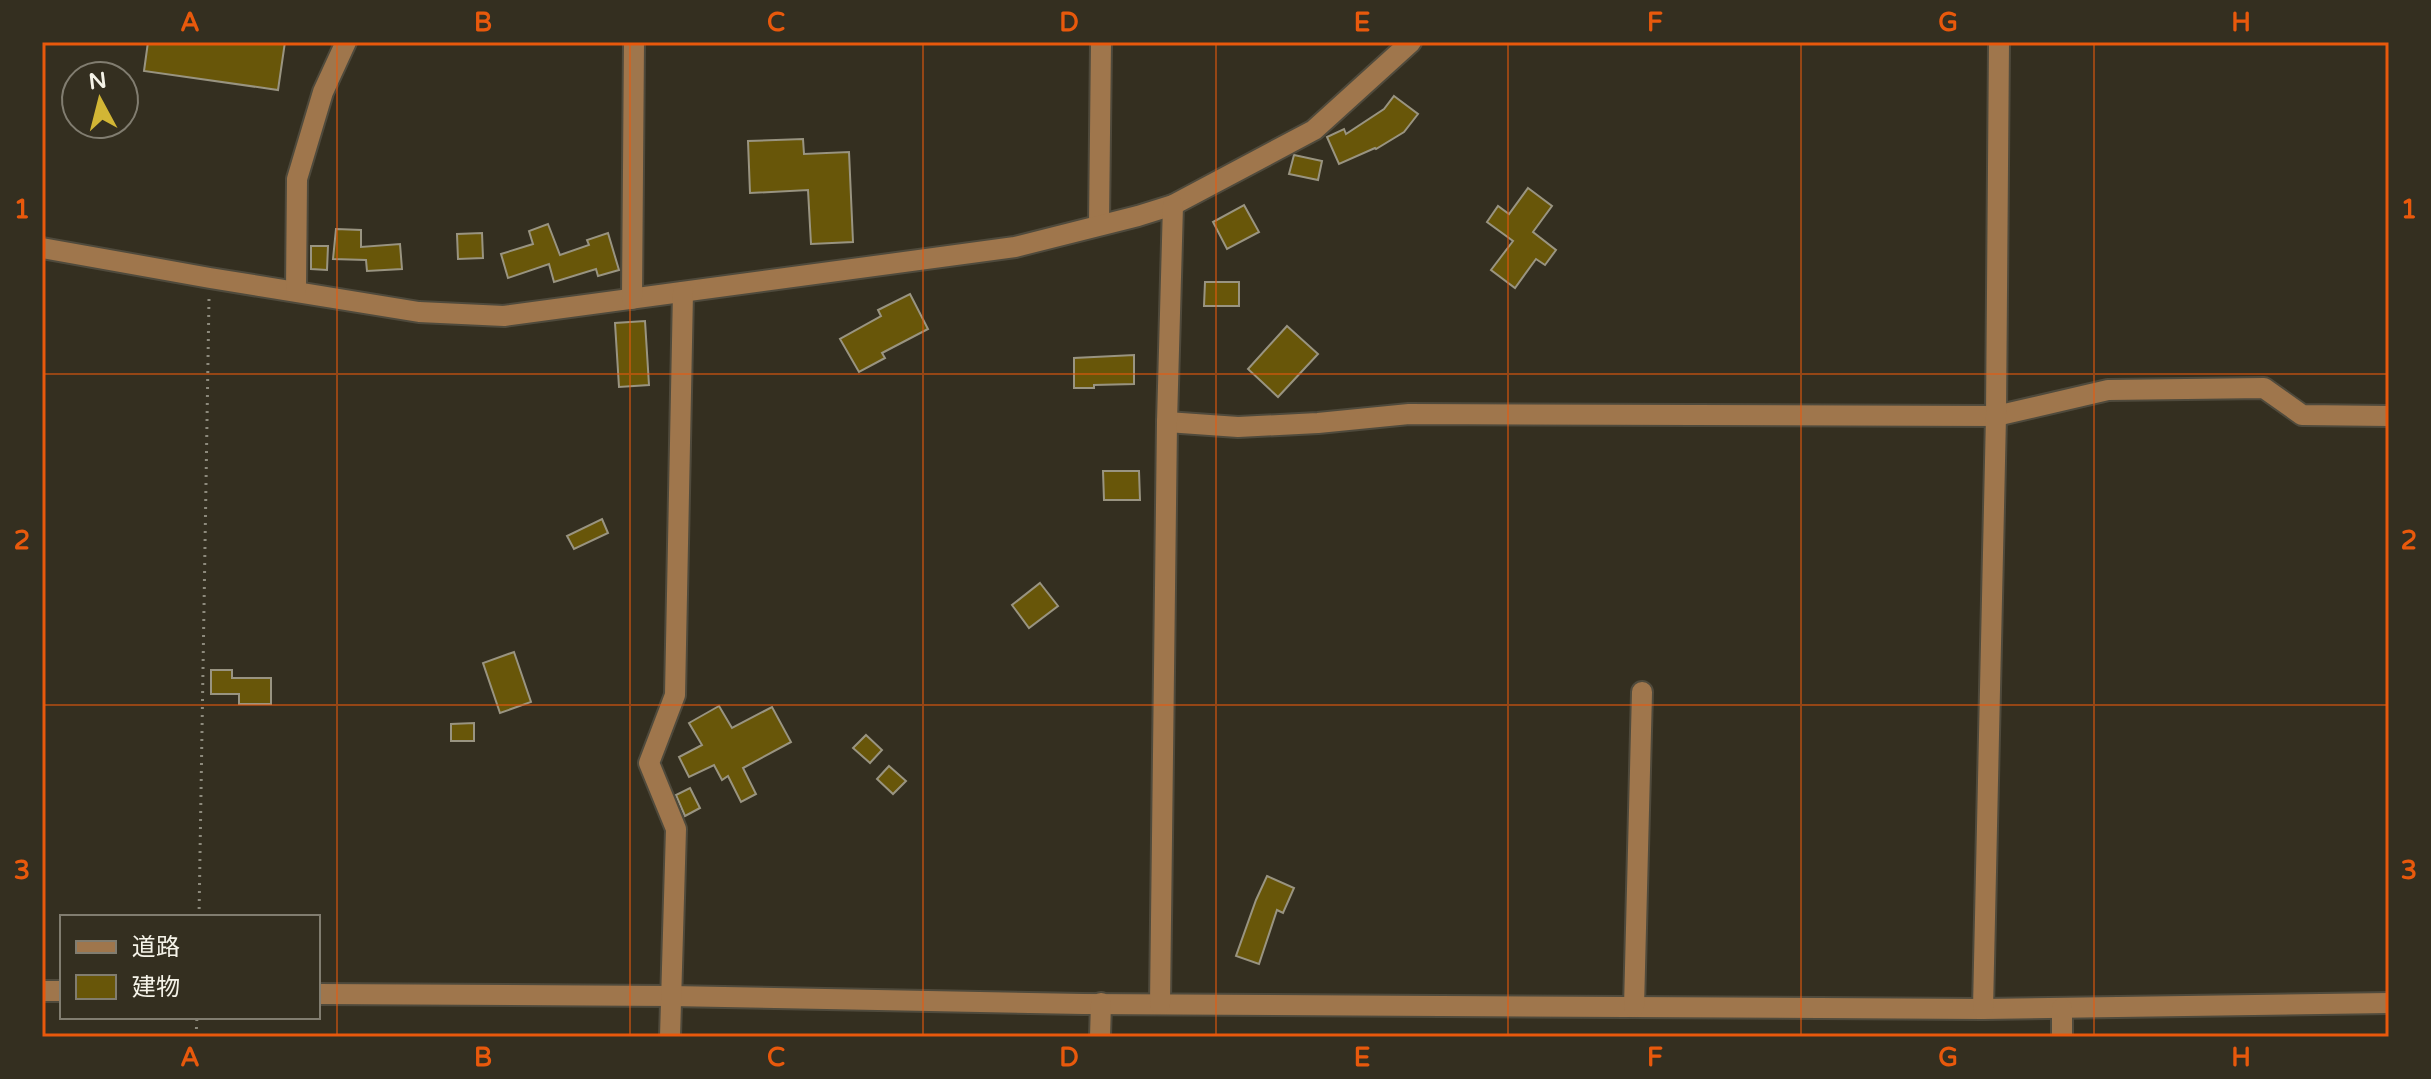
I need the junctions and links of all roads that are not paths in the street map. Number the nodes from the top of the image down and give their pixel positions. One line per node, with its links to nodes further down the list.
1 (346, 42): 9 (street)
2 (634, 42): 11 (street)
3 (1101, 42): 7 (street)
4 (1411, 42): 6 (street)
5 (1999, 42): 12 (street)
6 (1173, 205): 7 (street); 14 (street)
7 (1099, 225): 10 (street)
8 (42, 248): 9 (street)
9 (296, 291): 11 (street)
10 (683, 292): 11 (street); 17 (street)
11 (632, 299)
12 (1996, 416): 13 (street); 14 (street); 23 (street)
13 (2389, 416)
14 (1167, 422): 20 (street)
15 (1642, 692): 21 (street)
16 (320, 994): 17 (street)
17 (671, 996): 18 (street); 24 (street)
18 (1101, 1003): 20 (street); 25 (street)
19 (2389, 1003): 22 (street)
20 (1160, 1004): 21 (street)
21 (1634, 1007): 23 (street)
22 (2062, 1008): 23 (street); 26 (street)
23 (1983, 1009)
24 (670, 1037)
25 (1100, 1037)
26 (2062, 1037)

